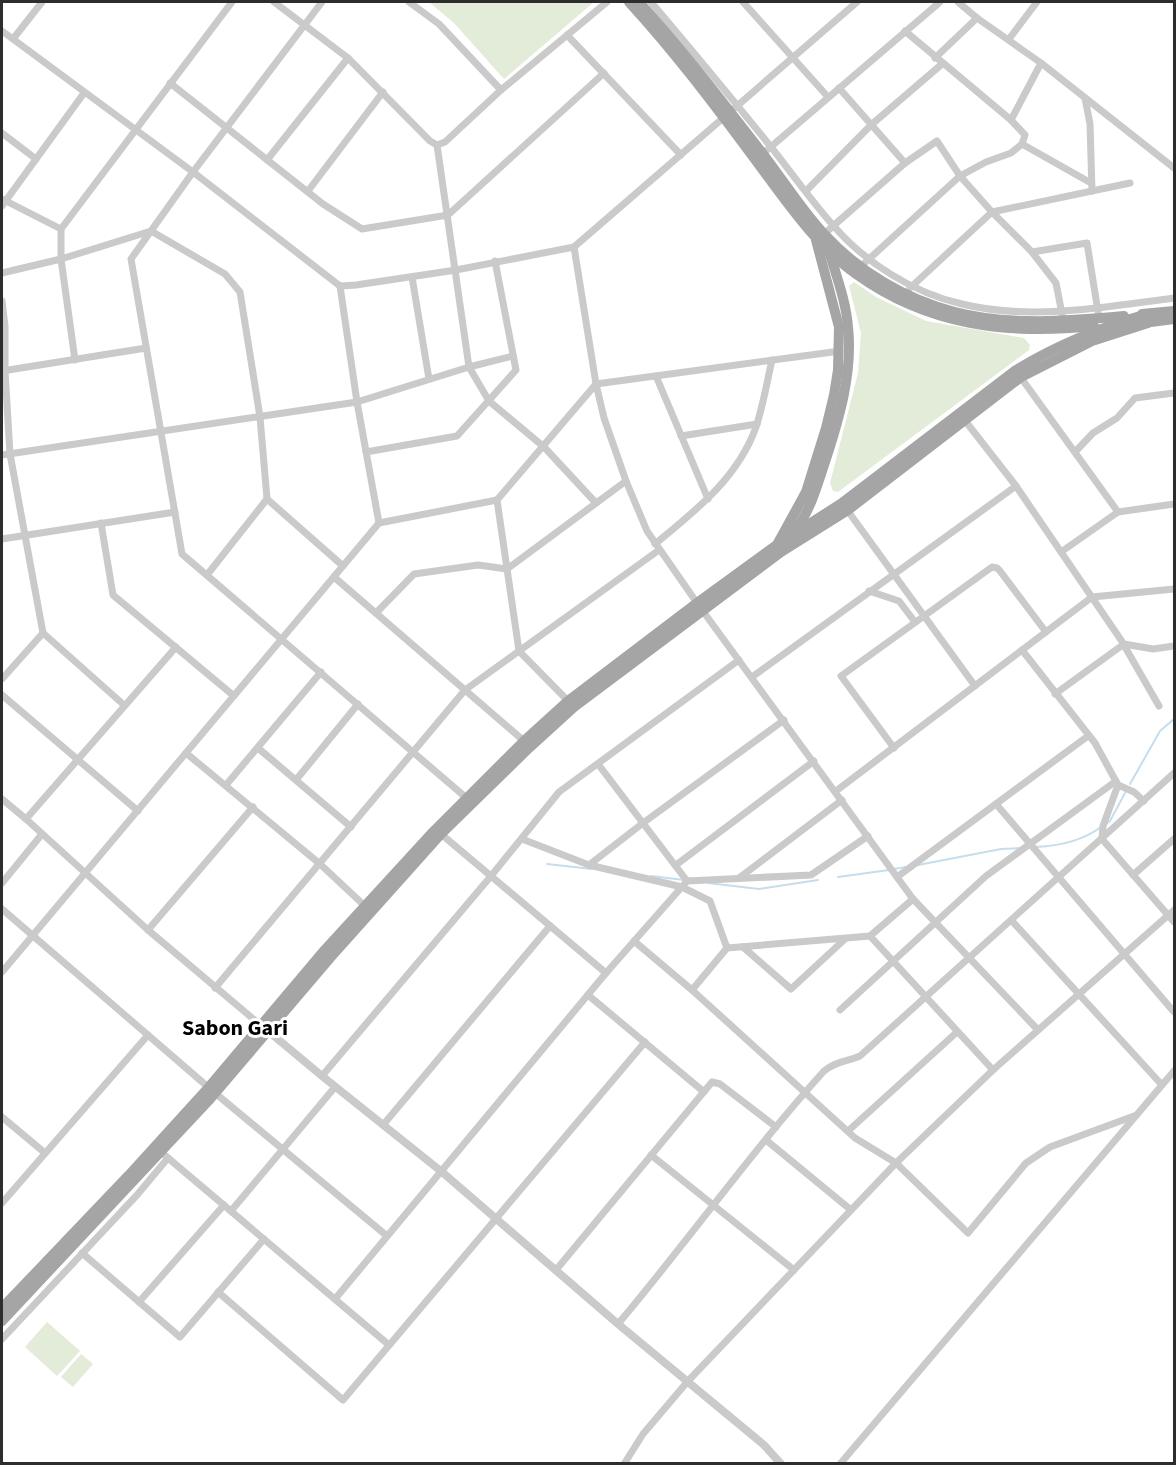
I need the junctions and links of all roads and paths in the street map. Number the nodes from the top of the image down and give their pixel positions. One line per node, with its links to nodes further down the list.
1 (42, 2): 20 (street)
2 (232, 2): 28 (street)
3 (274, 2): 16 (street)
4 (322, 2): 16 (street)
5 (409, 2): 30 (street)
6 (607, 2): 19 (street)
7 (629, 2): 35 (main road)
8 (639, 2): 35 (main road)
9 (651, 2): 35 (street)
10 (743, 2): 23 (street)
11 (857, 2): 23 (street)
12 (940, 2): 18 (street)
13 (958, 2): 15 (street)
14 (1036, 2): 21 (street)
15 (977, 18): 21 (street); 24 (street)
16 (304, 25): 22 (street); 38 (street)
17 (2, 31): 20 (street)
18 (905, 32): 24 (street); 29 (street)
19 (567, 35): 27 (street); 30 (street)
20 (13, 39): 32 (street)
21 (1009, 39): 26 (street)
22 (348, 58): 31 (street); 46 (street)
23 (792, 58): 33 (street); 35 (street)
24 (935, 58): 25 (street)
25 (942, 63): 36 (street); 37 (street)
26 (1041, 63): 34 (street); 36 (street)
27 (604, 73): 44 (street); 57 (street)
28 (170, 83): 38 (street); 39 (street)
29 (839, 88): 33 (street); 37 (street)
30 (501, 90): 42 (street)
31 (383, 92): 42 (street); 53 (street)
32 (84, 93): 39 (street); 45 (street)
33 (828, 97): 43 (street)
34 (1085, 98): 48 (street); 52 (street)
35 (730, 112): 43 (main road); 44 (street)
36 (1011, 120): 41 (street)
37 (871, 124): 47 (street); 54 (street)
38 (227, 128): 46 (street); 49 (street)
39 (135, 130): 49 (street); 59 (street)
40 (2, 133): 45 (street)
41 (1022, 144): 50 (street); 52 (street)
42 (437, 145): 57 (street)
43 (763, 153): 54 (street); 61 (main road)
44 (681, 155): 62 (street)
45 (36, 159): 55 (street)
46 (267, 160): 53 (street)
47 (905, 163): 50 (street); 58 (street)
48 (1174, 168)
49 (193, 172): 60 (street); 72 (street)
50 (960, 176): 56 (street); 66 (street)
51 (1130, 183): 52 (street)
52 (1092, 187): 56 (street)
53 (308, 191): 57 (street)
54 (806, 191): 58 (street)
55 (3, 202): 59 (street)
56 (992, 212): 64 (street); 73 (street)
57 (448, 215): 68 (street)
58 (833, 226): 61 (street); 66 (street)
59 (61, 229): 65 (street)
60 (151, 231): 65 (street); 82 (street); 96 (street)
61 (819, 235): 63 (main road); 69 (main road); 83 (main road)
62 (574, 247): 67 (street); 92 (street)
63 (829, 250): 69 (main road); 83 (main road)
64 (1032, 252): 77 (street); 78 (street)
65 (61, 259): 70 (street); 85 (street)
66 (870, 260): 69 (street); 73 (street)
67 (495, 261): 68 (street); 84 (street)
68 (456, 270): 71 (street); 87 (street)
69 (857, 270): 73 (main road)
70 (2, 273)
71 (412, 277): 72 (street); 91 (street)
72 (339, 286): 95 (street)
73 (907, 294): 78 (main road); 81 (main road)
74 (1174, 298): 77 (street)
75 (2, 301): 88 (street)
76 (1174, 311): 79 (main road)
77 (1098, 313): 78 (main road); 79 (main road)
78 (1062, 315)
79 (1148, 318): 80 (main road); 81 (main road); 89 (main road)
80 (1174, 319)
81 (1110, 325): 89 (main road)
82 (146, 348): 85 (street); 99 (street)
83 (844, 350): 86 (street); 110 (main road)
84 (513, 356): 87 (street); 94 (street)
85 (75, 360): 88 (street)
86 (772, 360): 90 (street); 98 (street)
87 (469, 367): 91 (street); 94 (street)
88 (3, 371): 104 (street)
89 (1018, 374): 97 (main road); 103 (street)
90 (656, 376): 92 (street); 100 (street)
91 (429, 380): 95 (street)
92 (596, 384): 101 (street); 106 (street)
93 (1174, 393): 103 (street)
94 (489, 401): 101 (street); 102 (street)
95 (357, 402): 96 (street); 102 (street)
96 (260, 417): 99 (street); 108 (street)
97 (963, 417): 107 (street); 114 (main road)
98 (757, 424): 100 (street); 109 (street)
99 (161, 432): 104 (street); 116 (street)
100 (681, 436): 109 (street)
101 (544, 447): 111 (street); 112 (street)
102 (366, 452): 119 (street)
103 (1075, 452): 117 (street)
104 (10, 454): 105 (street); 121 (street)
105 (2, 455)
106 (626, 481): 112 (street); 123 (street)
107 (1016, 486): 125 (street); 128 (street)
108 (267, 499): 126 (street); 129 (street)
109 (708, 499): 123 (street)
110 (807, 500): 115 (main road); 120 (main road); 124 (main road)
111 (497, 501): 119 (street); 127 (street)
112 (597, 503): 127 (street)
113 (1174, 504): 117 (street)
114 (845, 507): 115 (main road); 124 (main road); 128 (street)
115 (831, 510): 120 (main road)
116 (175, 512): 118 (street); 129 (street)
117 (1118, 512): 125 (street)
118 (101, 523): 121 (street); 145 (street)
119 (379, 523): 126 (street)
120 (792, 535): 124 (main road)
121 (25, 536): 122 (street); 141 (street)
122 (2, 540)
123 (657, 547): 136 (street); 147 (street)
124 (780, 548): 136 (main road); 136 (main road)
125 (1061, 552): 134 (street)
126 (343, 566): 130 (street)
127 (507, 569): 137 (street); 147 (street)
128 (894, 573): 132 (street); 133 (street)
129 (207, 575): 142 (street)
130 (334, 577): 137 (street); 142 (street)
131 (1174, 589): 134 (street)
132 (869, 591): 135 (street); 150 (street)
133 (909, 594): 135 (street); 138 (street)
134 (1092, 597): 140 (street); 143 (street)
135 (899, 601): 139 (street)
136 (700, 607): 148 (street); 158 (main road)
137 (376, 613): 153 (street)
138 (925, 615): 139 (street); 140 (street); 152 (street)
139 (915, 622): 165 (street)
140 (1046, 632): 146 (street)
141 (42, 633): 151 (street); 159 (street)
142 (282, 638): 149 (street); 156 (street)
143 (1124, 644): 144 (street); 154 (street); 160 (street)
144 (1174, 646)
145 (176, 647): 156 (street); 159 (street)
146 (1022, 650): 152 (street); 154 (street)
147 (519, 651): 153 (street); 158 (street)
148 (740, 660): 150 (street); 170 (street)
149 (321, 672): 157 (street); 164 (street)
150 (752, 677): 161 (street)
151 (2, 679)
152 (975, 686): 165 (street)
153 (465, 690): 163 (street); 166 (street)
154 (1055, 694): 162 (street)
155 (2, 695): 168 (street)
156 (234, 696): 167 (street)
157 (358, 704): 166 (street); 172 (street)
158 (571, 704): 163 (main road); 177 (main road)
159 (124, 705): 168 (street)
160 (1159, 706)
161 (784, 720): 169 (street); 184 (street)
162 (1088, 736): 173 (street); 180 (street)
163 (524, 741): 177 (main road)
164 (258, 748): 172 (street); 174 (street)
165 (894, 748): 175 (street)
166 (414, 752): 177 (street); 185 (street)
167 (186, 753): 174 (street); 182 (street)
168 (78, 760): 182 (street); 183 (street)
169 (814, 761): 175 (street); 196 (street)
170 (598, 764): 184 (street); 189 (street)
171 (1174, 773): 179 (street)
172 (296, 780): 185 (street)
173 (1117, 783): 179 (street); 190 (street); 192 (street)
174 (226, 785): 181 (street)
175 (836, 791): 178 (street)
176 (2, 799): 183 (street)
177 (469, 800): 187 (main road); 193 (main road)
178 (842, 800): 188 (street); 201 (street)
179 (1144, 801): 190 (street)
180 (996, 804): 192 (street); 200 (street)
181 (253, 807): 194 (street); 214 (street)
182 (138, 811): 197 (street)
183 (26, 819): 186 (street)
184 (643, 822): 195 (street); 196 (street)
185 (351, 827): 194 (street)
186 (42, 834): 197 (street); 203 (street)
187 (441, 834): 193 (main road); 199 (street)
188 (868, 836): 200 (street); 201 (street)
189 (522, 838): 195 (street); 199 (street)
190 (1102, 839): 198 (street); 202 (street)
191 (1174, 839): 198 (street)
192 (1030, 843): 202 (street); 211 (street)
193 (421, 851): 207 (main road)
194 (320, 864): 207 (street); 226 (street)
195 (590, 865): 204 (street)
196 (676, 865): 204 (street)
197 (84, 873): 214 (street); 215 (street)
198 (1133, 875): 209 (street)
199 (492, 876): 213 (street); 240 (street)
200 (897, 877): 205 (street)
201 (740, 878): 204 (street)
202 (1059, 878): 210 (street); 221 (street)
203 (2, 883)
204 (685, 884): 218 (street); 220 (street)
205 (913, 899): 211 (street); 216 (street)
206 (2, 909): 215 (street)
207 (368, 909): 233 (main road)
208 (1174, 910): 209 (street)
209 (1168, 916): 212 (street); 221 (street)
210 (1012, 921): 222 (street); 228 (street)
211 (935, 922): 222 (street); 223 (street)
212 (1174, 922)
213 (549, 926): 225 (street); 248 (street)
214 (148, 930): 226 (street)
215 (33, 936): 224 (street); 236 (street)
216 (870, 936): 217 (street); 223 (street)
217 (845, 939): 219 (street); 219 (street)
218 (634, 941): 225 (street); 227 (street)
219 (743, 947): 220 (street)
220 (727, 948): 227 (street)
221 (1124, 953): 228 (street); 232 (street)
222 (969, 959): 230 (street); 234 (street)
223 (893, 961): 230 (street); 231 (street)
224 (2, 972)
225 (606, 973): 229 (street)
226 (215, 988): 233 (street)
227 (692, 990): 245 (street)
228 (1078, 994): 234 (street); 241 (street)
229 (588, 995): 237 (street); 257 (street)
230 (926, 997): 235 (street); 245 (street)
231 (840, 1010)
232 (1174, 1012)
233 (264, 1028): 240 (street); 243 (main road)
234 (1038, 1030): 238 (street)
235 (957, 1032): 238 (street); 250 (street)
236 (148, 1035): 243 (street); 253 (street)
237 (645, 1042): 244 (street); 264 (street)
238 (993, 1070): 256 (street)
239 (1174, 1071): 241 (street)
240 (322, 1076): 242 (street)
241 (1162, 1085): 246 (street)
242 (335, 1087): 248 (street); 252 (street)
243 (212, 1090): 252 (street); 254 (main road); 258 (main road)
244 (704, 1092): 249 (street); 255 (street)
245 (804, 1092): 249 (street); 250 (street)
246 (1134, 1116): 256 (street); 281 (street)
247 (2, 1117): 253 (street)
248 (383, 1125): 257 (street)
249 (776, 1127): 251 (street)
250 (848, 1131): 256 (street)
251 (766, 1140): 261 (street); 263 (street)
252 (283, 1149): 262 (street); 265 (street)
253 (45, 1153): 259 (street)
254 (165, 1155): 258 (main road); 260 (street); 267 (street)
255 (651, 1155): 261 (street); 268 (street)
256 (896, 1163): 263 (street)
257 (442, 1172): 264 (street); 265 (street)
258 (132, 1178): 273 (main road); 274 (main road)
259 (2, 1203)
260 (224, 1205): 262 (street); 272 (street)
261 (714, 1206): 269 (street); 275 (street)
262 (231, 1210): 266 (street)
263 (851, 1210): 269 (street)
264 (496, 1218): 268 (street); 277 (street)
265 (387, 1236): 271 (street)
266 (264, 1239): 270 (street); 271 (street)
267 (82, 1252): 272 (street); 276 (street)
268 (556, 1270): 275 (street)
269 (794, 1270): 278 (street)
270 (218, 1292): 272 (street); 277 (street)
271 (335, 1299): 277 (street)
272 (139, 1302)
273 (2, 1308)
274 (2, 1321)
275 (618, 1324): 278 (street)
276 (2, 1339)
277 (389, 1345)
278 (688, 1381): 279 (street); 280 (street)
279 (624, 1464)
280 (782, 1464)
281 (840, 1464)

